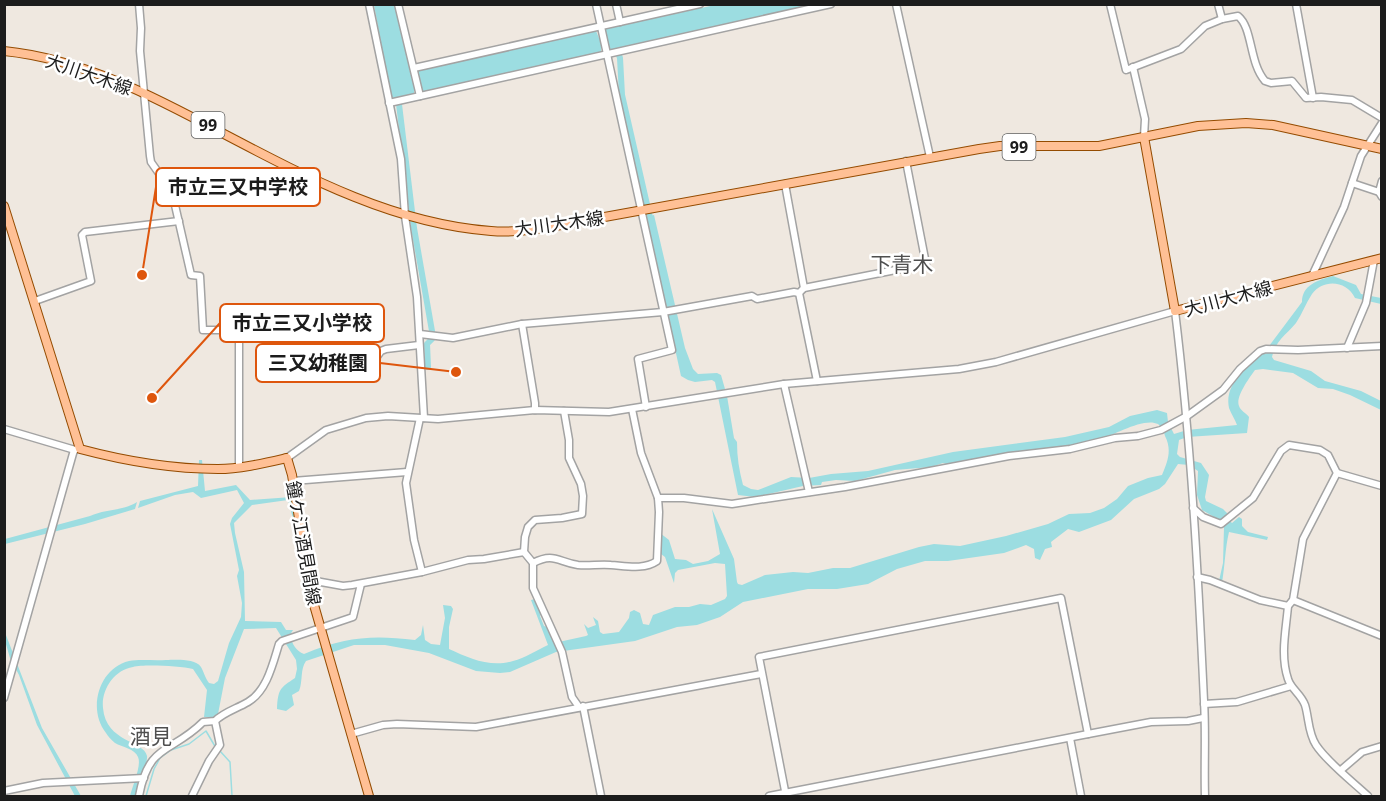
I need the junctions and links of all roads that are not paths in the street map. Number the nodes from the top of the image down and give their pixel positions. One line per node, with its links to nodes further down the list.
1 (139, 4): 19 (street)
2 (369, 4): 22 (street)
3 (398, 4): 18 (street)
4 (596, 4): 14 (street)
5 (616, 4): 13 (street)
6 (700, 4): 13 (street)
7 (831, 4): 16 (street)
8 (896, 4): 28 (street)
9 (1110, 4): 17 (street)
10 (1218, 4): 12 (street)
11 (1296, 4): 21 (street)
12 (1222, 19): 17 (street); 21 (street)
13 (618, 23): 14 (street)
14 (600, 28): 16 (street); 18 (street)
15 (4, 51): 19 (main road, 大川大木線 / 99)
16 (606, 54): 20 (street); 35 (street)
17 (1133, 67): 25 (street)
18 (414, 70): 20 (street)
19 (145, 93): 36 (main road, 大川大木線 / 99); 37 (street)
20 (420, 95): 22 (street)
21 (1313, 98): 23 (street)
22 (390, 103): 36 (street)
23 (1382, 118)
24 (1382, 123): 26 (street)
25 (1144, 137): 26 (main road, 大川大木線 / 99); 28 (main road, 大川大木線 / 99); 42 (main road, 大川大木線)
26 (1367, 146): 27 (main road, 大川大木線 / 99); 31 (street)
27 (1382, 149)
28 (930, 157): 29 (main road, 大川大木線 / 99)
29 (906, 161): 32 (main road, 大川大木線 / 99); 40 (street)
30 (1382, 181): 33 (street)
31 (1352, 183): 33 (street); 39 (street)
32 (785, 184): 35 (main road, 大川大木線 / 99); 40 (street)
33 (1380, 194)
34 (4, 206): 41 (main road)
35 (640, 210): 36 (main road, 大川大木線 / 99); 43 (street)
36 (407, 216): 46 (street)
37 (179, 221): 41 (street); 45 (street)
38 (1378, 259): 39 (main road, 大川大木線); 49 (street)
39 (1312, 276): 42 (main road, 大川大木線)
40 (802, 290): 43 (street); 50 (street)
41 (35, 301): 59 (main road)
42 (1175, 311): 50 (street); 56 (street)
43 (664, 312): 44 (street); 52 (street)
44 (522, 324): 46 (street); 53 (street)
45 (238, 330): 47 (street); 61 (street)
46 (420, 334): 47 (street)
47 (419, 345): 57 (street)
48 (1382, 346): 49 (street)
49 (1347, 348): 56 (street)
50 (817, 381): 51 (street)
51 (784, 384): 52 (street); 66 (street)
52 (646, 407): 54 (street)
53 (535, 410): 55 (street); 57 (street)
54 (632, 410): 55 (street); 67 (street)
55 (564, 411): 69 (street)
56 (1187, 416): 66 (street); 68 (street)
57 (422, 418): 60 (street); 62 (street)
58 (4, 429): 59 (street)
59 (77, 449): 61 (main road, 鐘ケ江酒見間線); 80 (street)
60 (287, 458): 61 (main road, 鐘ケ江酒見間線); 64 (main road, 鐘ケ江酒見間線)
61 (239, 466)
62 (407, 472): 64 (street); 71 (street)
63 (1337, 473): 65 (street); 68 (street); 75 (street)
64 (293, 481): 73 (main road, 鐘ケ江酒見間線)
65 (1382, 486)
66 (808, 490): 67 (street)
67 (658, 498): 70 (street)
68 (1193, 508): 72 (street)
69 (524, 552): 70 (street); 71 (street)
70 (533, 563): 82 (street)
71 (422, 572): 74 (street)
72 (1197, 577): 75 (street); 81 (street)
73 (310, 580): 74 (street); 76 (main road, 鐘ケ江酒見間線)
74 (361, 584): 76 (street)
75 (1290, 603): 77 (street); 79 (street)
76 (320, 629): 84 (street); 85 (main road, 鐘ケ江酒見間線)
77 (1382, 636)
78 (761, 674): 82 (street); 86 (street); 92 (street)
79 (1291, 686): 81 (street); 89 (street)
80 (4, 698)
81 (1204, 704): 83 (street)
82 (581, 706): 85 (street); 96 (street)
83 (1203, 718): 86 (street); 99 (street)
84 (214, 721): 90 (street); 94 (street)
85 (351, 734): 95 (main road, 鐘ケ江酒見間線)
86 (1088, 734): 87 (street)
87 (1070, 738): 92 (street); 98 (street)
88 (1382, 746): 89 (street)
89 (1341, 770): 100 (street)
90 (144, 778): 91 (street); 93 (street)
91 (4, 791)
92 (785, 795): 97 (street)
93 (139, 796)
94 (192, 796)
95 (369, 796)
96 (601, 796)
97 (769, 796)
98 (1081, 796)
99 (1205, 796)
100 (1368, 796)

